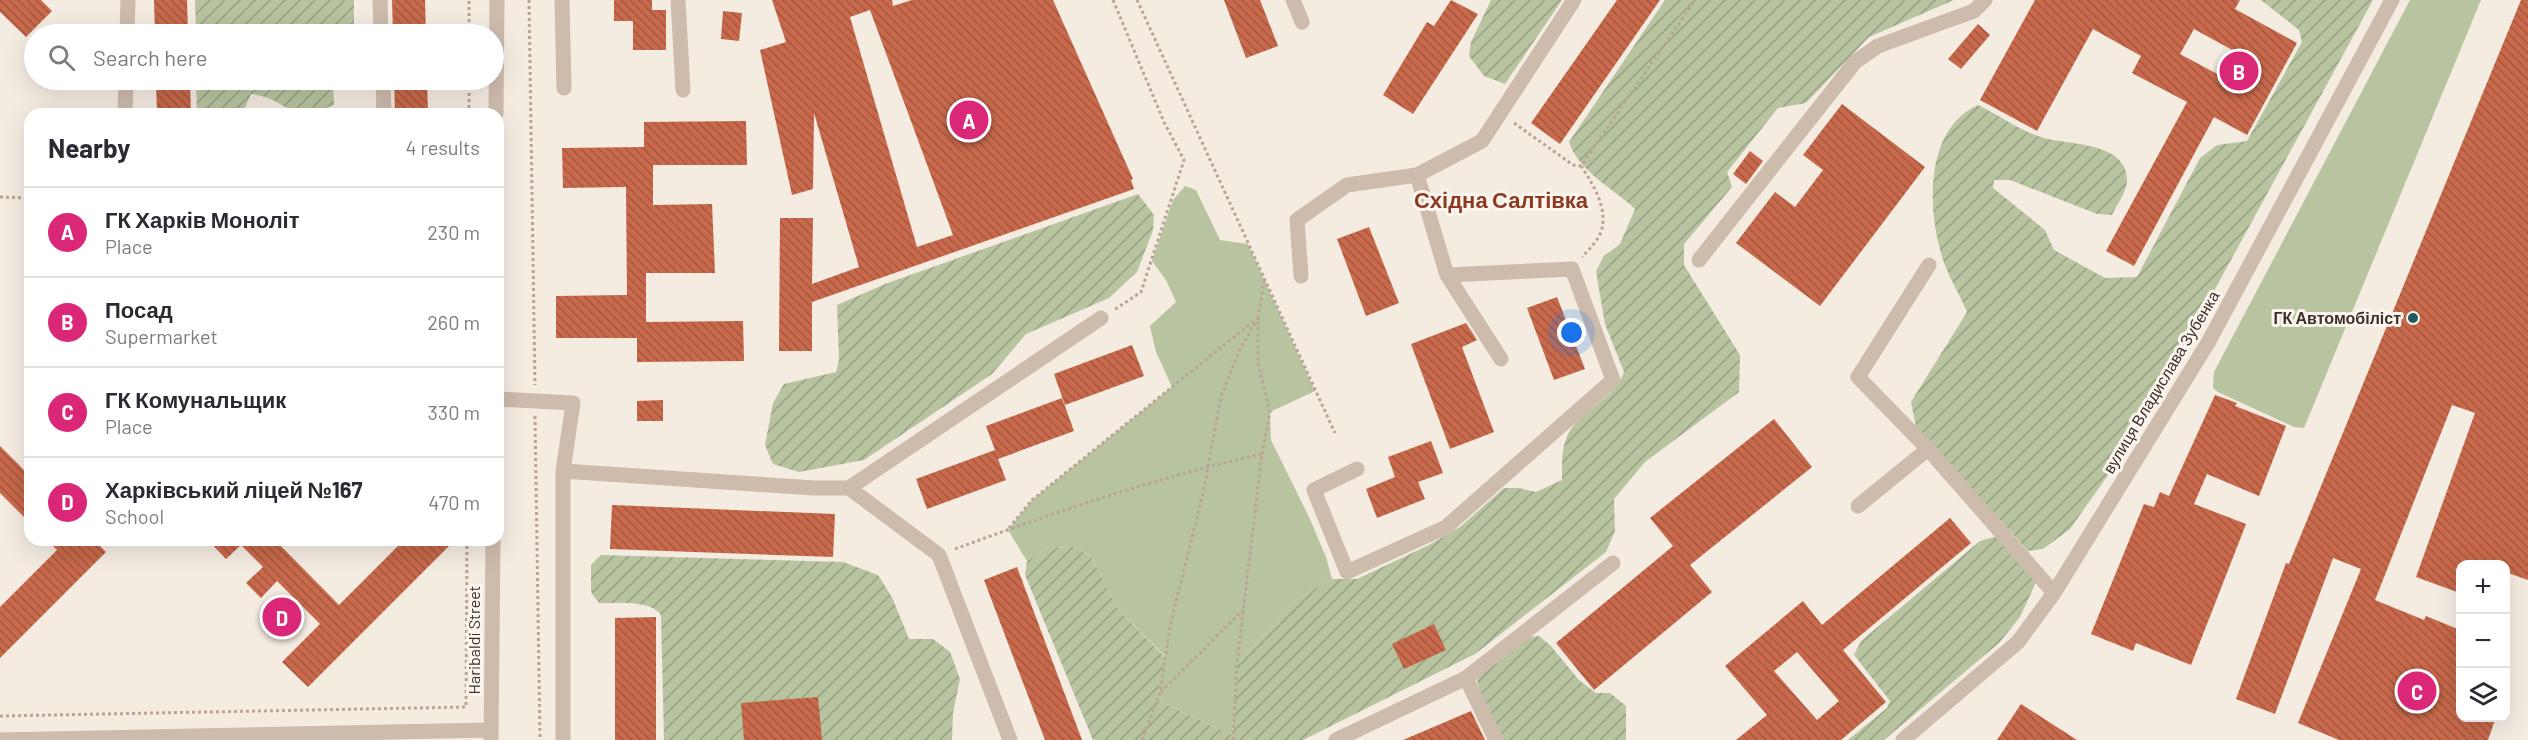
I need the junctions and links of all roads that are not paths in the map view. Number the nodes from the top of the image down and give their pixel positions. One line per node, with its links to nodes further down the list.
1 (128, 0): 11 (street)
2 (380, 0): 12 (street)
3 (497, 0): 13 (street)
4 (562, 0): 14 (street)
5 (678, 0): 18 (street)
6 (1293, 0): 10 (street)
7 (1574, 0): 22 (street)
8 (1985, 0): 23 (street)
9 (2392, 0): 37 (street, вулиця Владислава Зубенка)
10 (1302, 21)
11 (127, 24)
12 (381, 24)
13 (497, 24)
14 (564, 88)
15 (126, 90): 19 (street)
16 (383, 90): 20 (street)
17 (496, 90): 21 (street)
18 (683, 90)
19 (125, 108)
20 (384, 108)
21 (496, 108)
22 (1417, 175): 25 (street); 26 (street)
23 (1699, 260)
24 (1929, 265): 30 (street)
25 (1447, 275): 28 (street); 31 (street)
26 (1301, 276)
27 (1101, 318): 33 (street)
28 (1501, 359)
29 (504, 399): 32 (street)
30 (1928, 449): 34 (street); 37 (street)
31 (1357, 469)
32 (563, 471): 33 (street); 41 (street)
33 (849, 488): 42 (street)
34 (1858, 506)
35 (493, 546): 39 (street, Haribaldi Street)
36 (1613, 563): 38 (street)
37 (2054, 593): 45 (street, вулиця Владислава Зубенка)
38 (1466, 678): 43 (street); 44 (street)
39 (491, 735): 40 (street)
40 (0, 740)
41 (563, 740)
42 (1010, 740)
43 (1336, 740)
44 (1496, 740)
45 (1903, 740)

